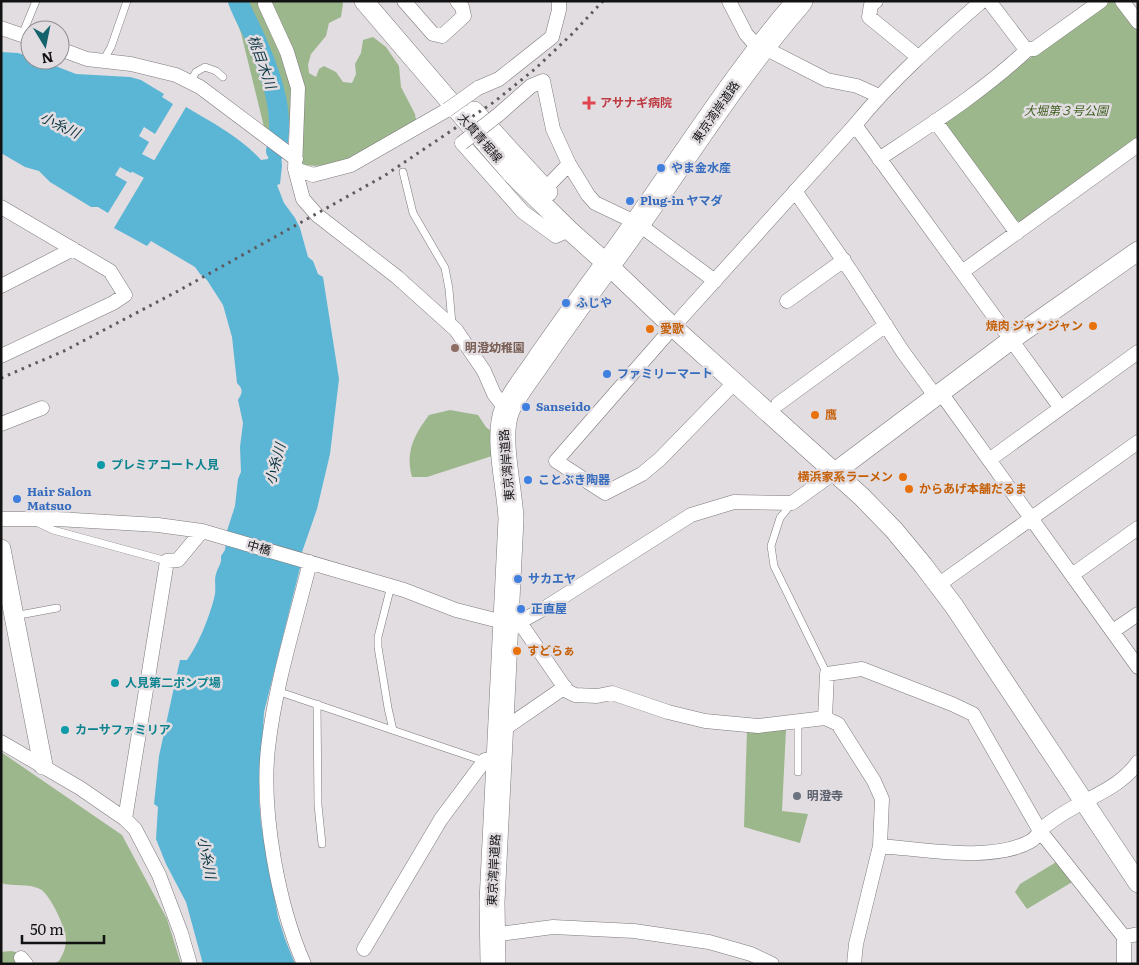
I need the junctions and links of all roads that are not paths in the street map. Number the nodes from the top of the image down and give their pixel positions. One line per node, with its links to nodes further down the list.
1 (127, 1): 24 (lane)
2 (266, 1): 32 (street)
3 (364, 1): 39 (street, 大貫青堀線)
4 (380, 1): 35 (street, 大貫青堀線)
5 (404, 1): 6 (street)
6 (457, 1)
7 (559, 1): 32 (street, bridge)
8 (729, 1): 20 (street)
9 (800, 1): 20 (highway, 東京湾岸道路)
10 (876, 1): 23 (street)
11 (982, 1): 23 (street)
12 (990, 1): 21 (street)
13 (1101, 1): 21 (street)
14 (1122, 1): 17 (street)
15 (35, 2): 16 (lane)
16 (30, 20)
17 (1138, 22)
18 (1, 28): 19 (street)
19 (20, 34)
20 (763, 47): 27 (street); 38 (highway, 東京湾岸道路)
21 (1028, 50): 28 (street)
22 (70, 53): 24 (street)
23 (918, 57): 27 (street)
24 (103, 61): 26 (street)
25 (223, 77): 26 (lane)
26 (190, 82): 32 (street)
27 (879, 96): 29 (street)
28 (936, 121): 31 (street); 40 (street)
29 (855, 125): 31 (street); 36 (street)
30 (1138, 145): 40 (street)
31 (879, 159): 45 (street)
32 (296, 164): 51 (street)
33 (569, 164): 35 (street); 38 (street); 39 (street, bridge)
34 (403, 172): 51 (lane)
35 (544, 189): 43 (street, 大貫青堀線)
36 (795, 192): 44 (street); 46 (street)
37 (1, 207): 41 (street)
38 (637, 223): 43 (highway, 東京湾岸道路); 46 (street)
39 (569, 230): 43 (street, 大貫青堀線)
40 (1017, 233): 45 (street)
41 (73, 249): 47 (street); 54 (street)
42 (1138, 251): 52 (street)
43 (612, 258): 49 (street); 60 (highway, 東京湾岸道路)
44 (844, 260): 48 (street); 50 (street)
45 (962, 272): 52 (street)
46 (715, 281): 49 (street)
47 (1, 286)
48 (787, 301)
49 (677, 323): 55 (street); 55 (street); 57 (street)
50 (886, 325): 56 (street); 57 (street)
51 (453, 327): 60 (street)
52 (1011, 340): 56 (street); 58 (street)
53 (1138, 352): 58 (street)
54 (1, 356)
55 (735, 382): 64 (street)
56 (938, 395): 63 (street); 64 (street)
57 (778, 404): 64 (street)
58 (1060, 407): 63 (street)
59 (42, 408): 61 (street)
60 (507, 411): 80 (highway, 東京湾岸道路)
61 (1, 424)
62 (1135, 450): 66 (street)
63 (989, 460): 66 (street)
64 (840, 468): 65 (street); 75 (street)
65 (792, 503): 80 (street); 83 (lane)
66 (1032, 518): 74 (street); 75 (street)
67 (1, 519): 68 (street, 中橋)
68 (31, 519): 70 (street, 中橋); 72 (lane)
69 (1138, 528): 74 (street)
70 (206, 533): 72 (street); 73 (street, 中橋)
71 (1, 548): 79 (street)
72 (167, 561): 97 (street)
73 (309, 562): 76 (street, 中橋); 85 (street)
74 (1072, 574): 81 (street)
75 (944, 581): 96 (street)
76 (391, 586): 80 (street, 中橋); 89 (lane)
77 (58, 608): 79 (lane)
78 (1138, 614): 81 (street)
79 (14, 616): 94 (street)
80 (512, 623): 84 (street); 90 (highway, 東京湾岸道路)
81 (1113, 632): 82 (street)
82 (1138, 667)
83 (827, 674): 87 (street); 98 (street)
84 (565, 687): 88 (street); 90 (street)
85 (277, 691): 86 (lane); 107 (street)
86 (317, 704): 89 (lane); 99 (lane)
87 (825, 718): 88 (street); 100 (street)
88 (798, 722): 95 (lane)
89 (394, 730): 92 (lane)
90 (501, 731): 92 (highway, 東京湾岸道路)
91 (1, 742): 94 (street)
92 (492, 759): 103 (highway, 東京湾岸道路); 105 (street)
93 (1138, 762): 96 (street)
94 (43, 765): 97 (street)
95 (798, 772)
96 (1090, 799): 98 (street); 101 (street); 102 (street)
97 (125, 819): 106 (street)
98 (1040, 831): 100 (street); 104 (street)
99 (322, 844)
100 (880, 846): 110 (street)
101 (1138, 861)
102 (1138, 884)
103 (492, 935): 108 (highway, 東京湾岸道路); 109 (street)
104 (1131, 935): 111 (street)
105 (364, 949)
106 (190, 964)
107 (304, 964)
108 (493, 964)
109 (772, 964)
110 (854, 964)
111 (1124, 964)

